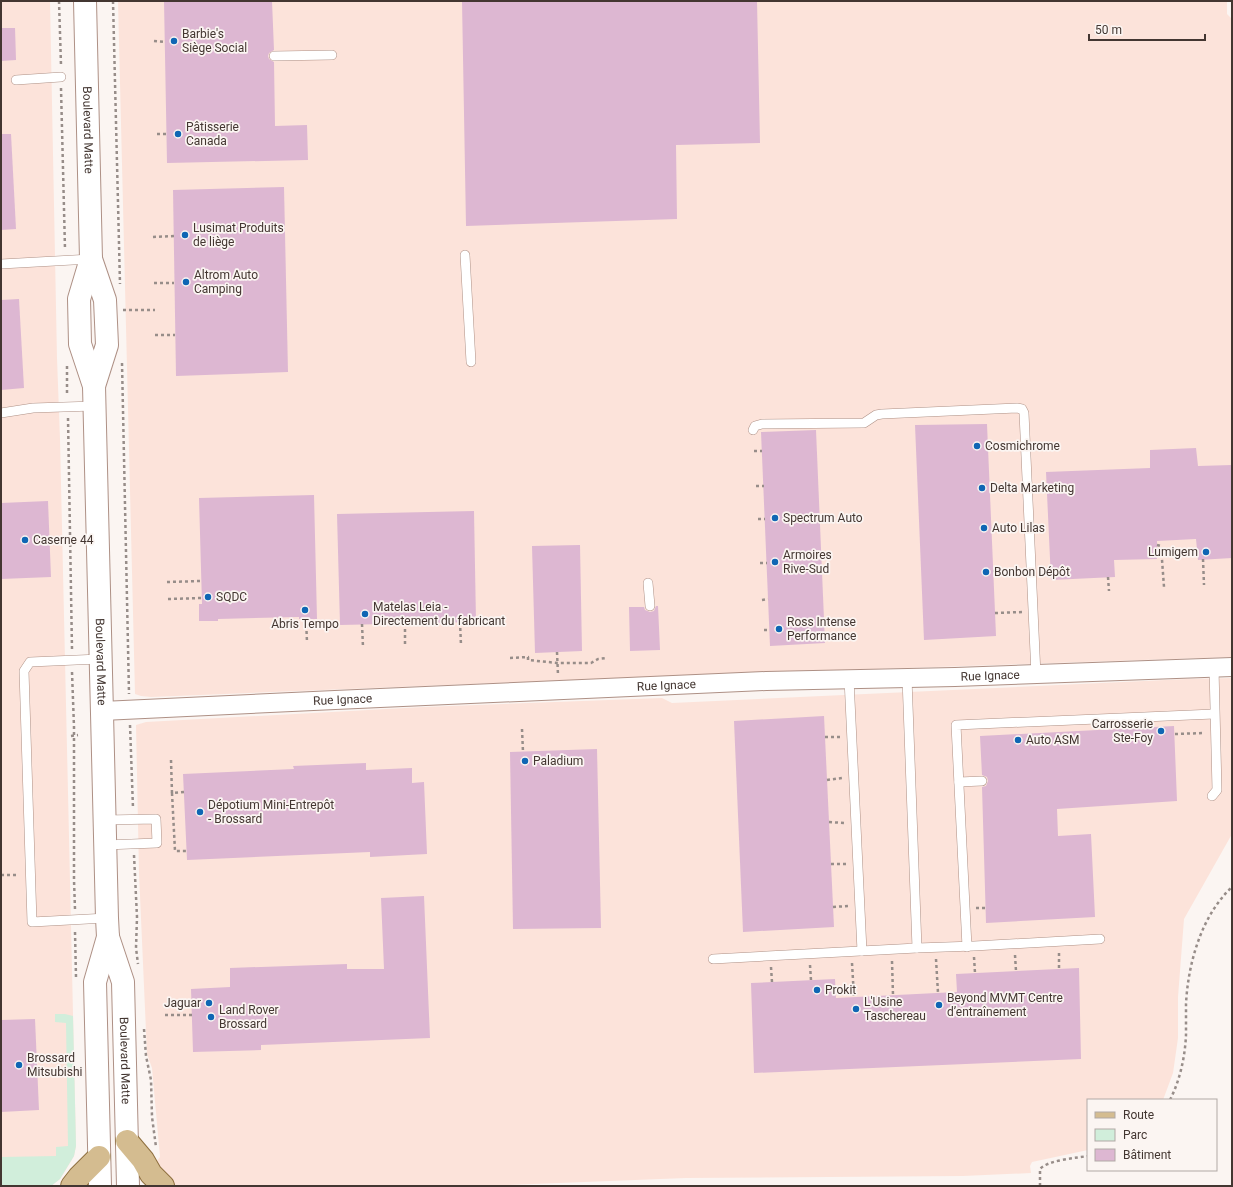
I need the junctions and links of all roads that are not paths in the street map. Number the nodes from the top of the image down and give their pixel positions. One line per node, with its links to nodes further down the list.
1 (85, 1): 7 (main road, Boulevard Matte)
2 (332, 55): 3 (lane)
3 (274, 56)
4 (61, 77): 5 (lane)
5 (16, 80)
6 (465, 255): 9 (lane)
7 (91, 260): 8 (lane); 10 (main road, Boulevard Matte)
8 (1, 264)
9 (470, 362)
10 (94, 396): 11 (lane); 15 (main road, Boulevard Matte)
11 (1, 413)
12 (753, 430): 18 (lane)
13 (648, 583): 14 (lane)
14 (650, 606)
15 (100, 659): 21 (main road, Boulevard Matte); 28 (lane)
16 (1232, 667): 17 (street, Rue Ignace)
17 (1214, 668): 18 (street, Rue Ignace); 22 (lane)
18 (1036, 675): 19 (street, Rue Ignace)
19 (907, 678): 20 (street, Rue Ignace); 31 (lane)
20 (849, 679): 21 (street, Rue Ignace); 32 (lane)
21 (102, 711): 26 (main road, Boulevard Matte)
22 (1214, 714): 24 (lane); 25 (lane)
23 (982, 781): 24 (lane)
24 (959, 782): 30 (lane)
25 (1212, 796)
26 (105, 820): 27 (main road, Boulevard Matte); 27 (lane)
27 (105, 845): 28 (main road, Boulevard Matte)
28 (108, 928): 34 (main road, Boulevard Matte); 35 (main road, Boulevard Matte)
29 (1100, 939): 30 (lane)
30 (967, 947): 31 (lane)
31 (917, 948): 32 (lane)
32 (862, 951): 33 (lane)
33 (713, 959)
34 (127, 1141): 38 (main road, Boulevard Matte); 39 (main road)
35 (100, 1157): 36 (main road); 37 (main road, Boulevard Matte)
36 (72, 1186)
37 (100, 1186)
38 (128, 1186)
39 (163, 1186)

